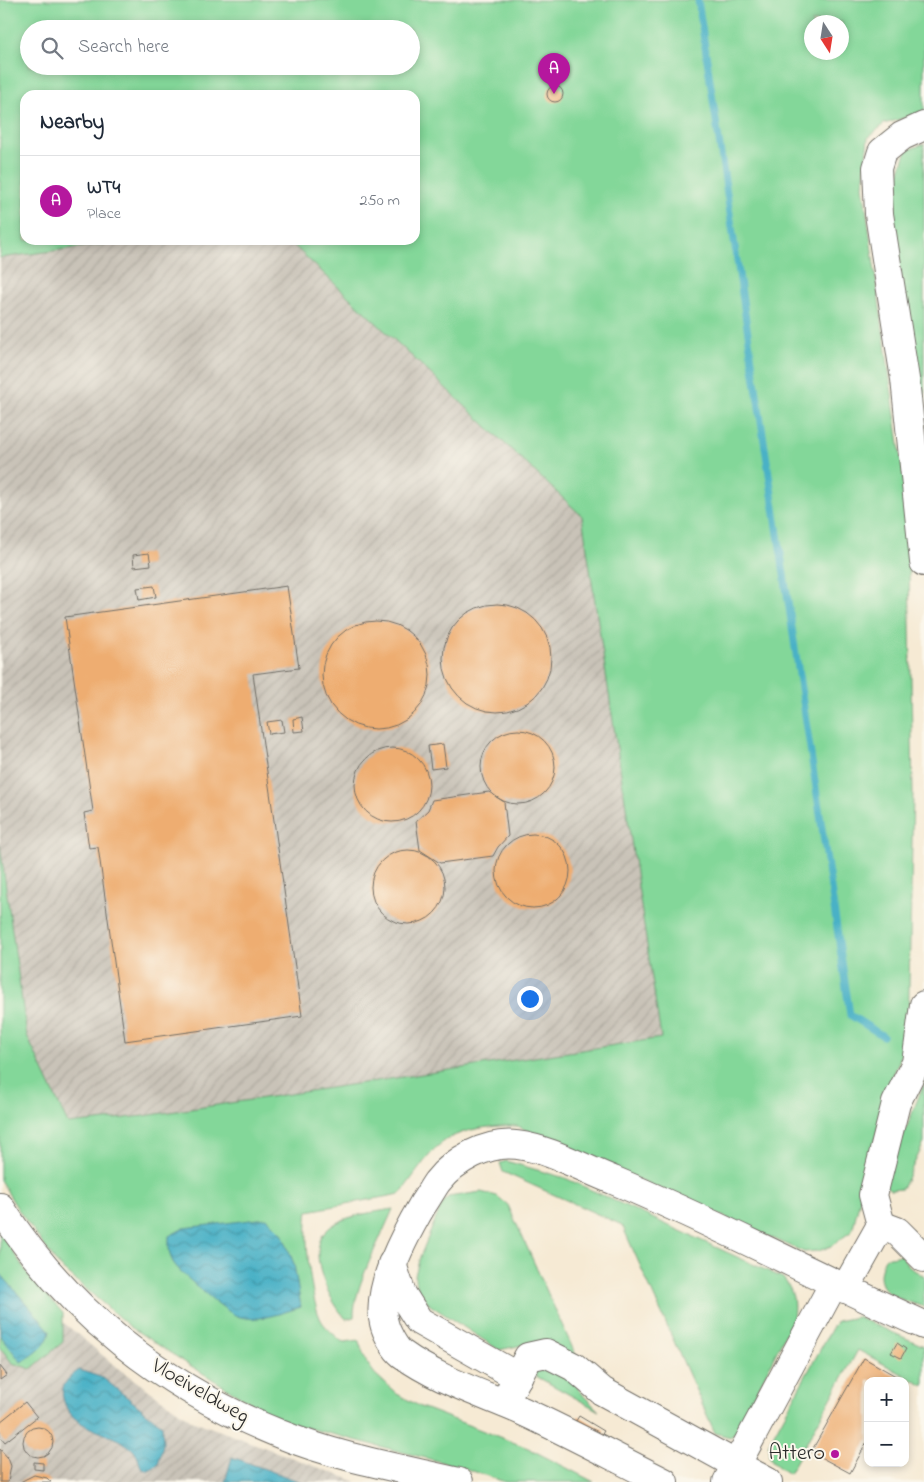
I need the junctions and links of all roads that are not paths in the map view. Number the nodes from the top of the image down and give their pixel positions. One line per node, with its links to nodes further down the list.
1 (924, 126): 2 (street)
2 (924, 562)
3 (924, 1005): 5 (street)
4 (0, 1207): 13 (street, Vloeiveldweg)
5 (881, 1225): 6 (street); 8 (street)
6 (924, 1258)
7 (392, 1264): 8 (street); 10 (street); 11 (street)
8 (839, 1286): 9 (street); 12 (street)
9 (924, 1325)
10 (518, 1377): 11 (street); 12 (street)
11 (504, 1404): 14 (street)
12 (732, 1473): 15 (street)
13 (459, 1482)
14 (664, 1482)
15 (768, 1482)

